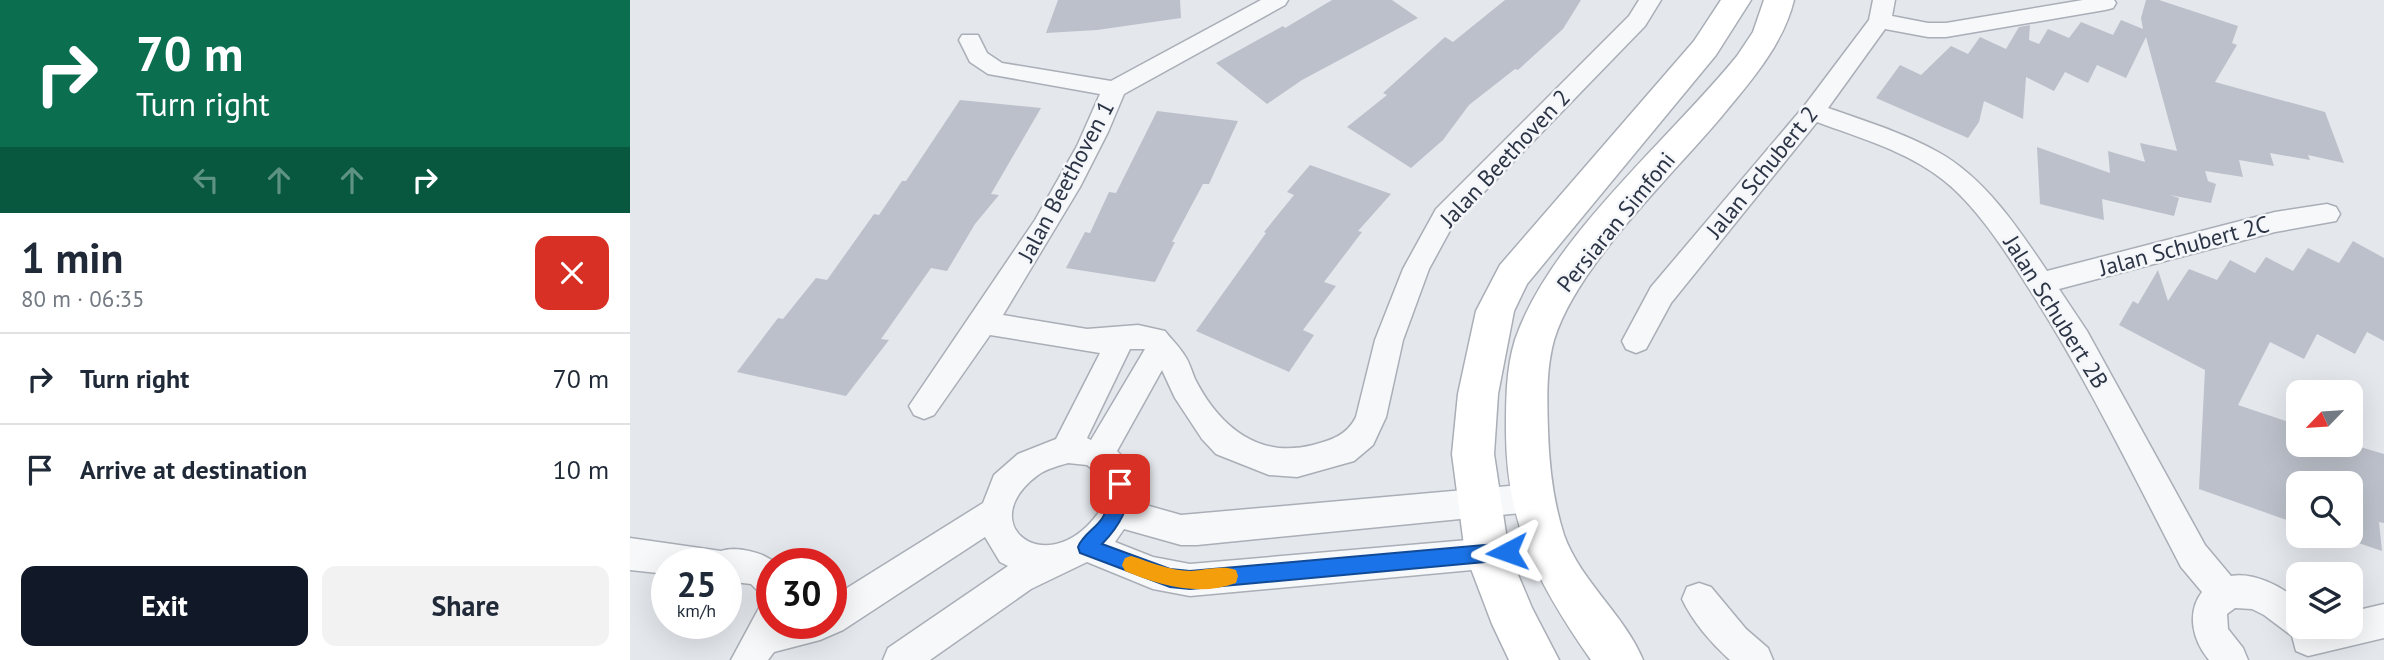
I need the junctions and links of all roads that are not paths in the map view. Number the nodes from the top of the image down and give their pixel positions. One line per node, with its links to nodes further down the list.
1 (1277, 0): 8 (street, Jalan Beethoven 1)
2 (1650, 0): 15 (street, Jalan Beethoven 2)
3 (1736, 0): 20 (street, Persiaran Simfoni)
4 (1779, 0): 19 (street, Persiaran Simfoni)
5 (2105, 3): 6 (street)
6 (1882, 11): 9 (street, Jalan Schubert 2)
7 (970, 40): 8 (street)
8 (1114, 89): 12 (street, Jalan Beethoven 1)
9 (1813, 111): 11 (street, Jalan Schubert 2B); 14 (street, Jalan Schubert 2)
10 (2327, 214): 11 (street, Jalan Schubert 2C)
11 (2042, 283): 29 (street, Jalan Schubert 2B)
12 (985, 323): 13 (street); 16 (street, Jalan Beethoven 1)
13 (1121, 339): 15 (street); 17 (street)
14 (1636, 341)
15 (1158, 342): 18 (street)
16 (924, 405)
17 (1068, 449): 18 (street); 22 (street)
18 (1099, 454): 21 (street)
19 (1532, 498): 20 (street); 24 (street, Persiaran Simfoni)
20 (1478, 503): 21 (street); 25 (street, Persiaran Simfoni)
21 (1116, 512): 23 (street)
22 (995, 513): 28 (street); 31 (street)
23 (1087, 547): 25 (street); 28 (street)
24 (1548, 548): 25 (street); 37 (street, Persiaran Simfoni)
25 (1487, 553): 36 (street, Persiaran Simfoni)
26 (630, 554): 27 (street)
27 (651, 557)
28 (1049, 561): 35 (street)
29 (2224, 593): 32 (street); 39 (street)
30 (1699, 599): 38 (street)
31 (847, 608)
32 (2286, 616)
33 (2384, 621): 34 (street)
34 (2363, 625)
35 (900, 660)
36 (1535, 660)
37 (1619, 660)
38 (1756, 660)
39 (2231, 660)

